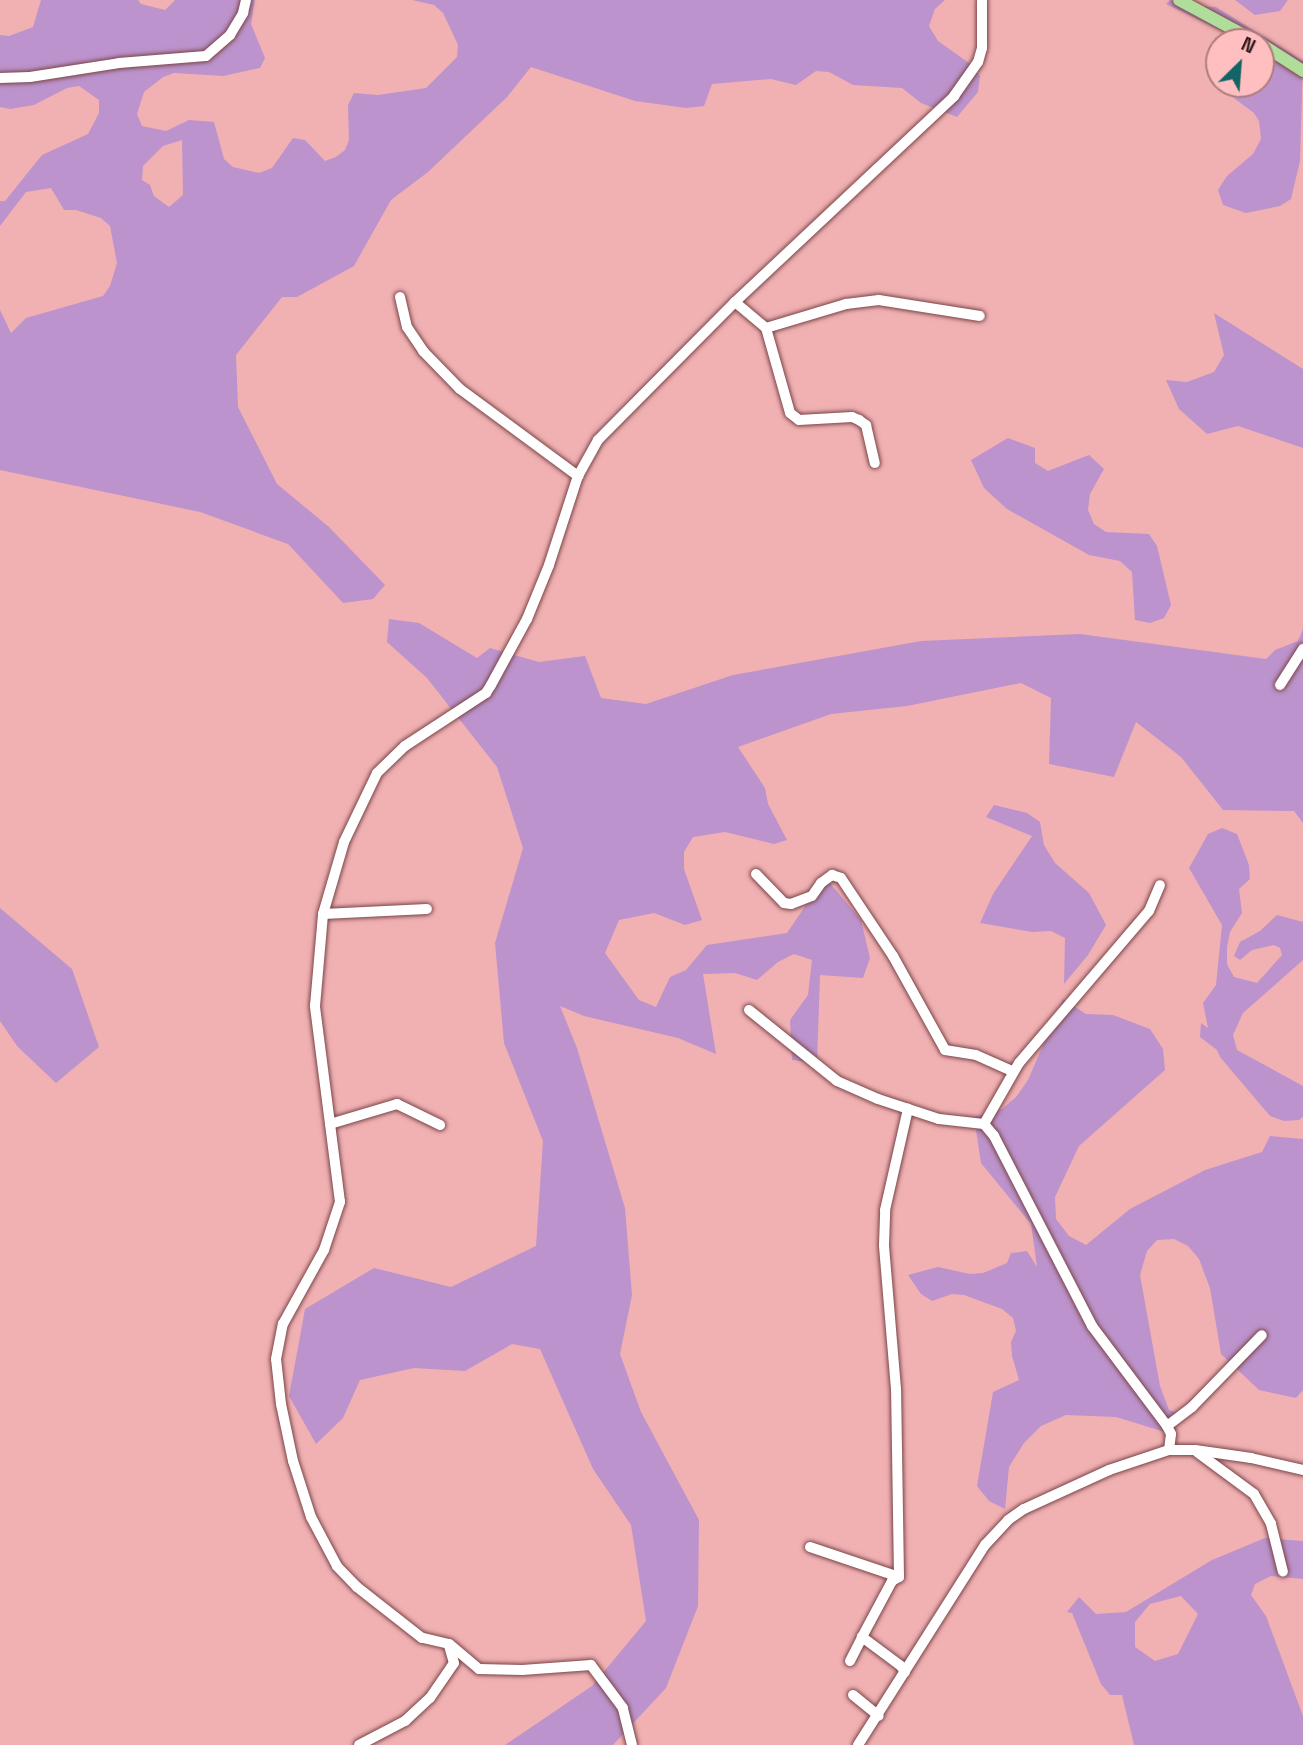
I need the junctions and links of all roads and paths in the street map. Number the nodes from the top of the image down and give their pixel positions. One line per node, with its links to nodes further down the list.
1 (246, 0): 7 (street)
2 (982, 0): 9 (street)
3 (1179, 0): 4 (main road)
4 (1231, 28)
5 (1275, 53): 6 (main road)
6 (1303, 71)
7 (0, 78)
8 (400, 297): 13 (street)
9 (736, 302): 11 (street); 13 (street)
10 (980, 316): 11 (street)
11 (766, 328): 12 (street)
12 (875, 463)
13 (578, 476): 19 (street)
14 (1303, 649): 15 (street)
15 (1280, 685)
16 (756, 874): 21 (street)
17 (1160, 884): 21 (street)
18 (427, 909): 19 (street)
19 (323, 914): 23 (street)
20 (749, 1010): 22 (street)
21 (1012, 1071): 24 (street)
22 (908, 1109): 24 (street); 33 (street)
23 (330, 1124): 25 (street); 35 (street)
24 (984, 1124): 27 (street)
25 (440, 1125)
26 (1262, 1335): 27 (street)
27 (1167, 1426): 28 (street)
28 (1169, 1450): 29 (street); 37 (street)
29 (1195, 1450): 30 (street); 32 (street)
30 (1303, 1470)
31 (810, 1547): 33 (street)
32 (1283, 1572)
33 (899, 1577): 34 (street)
34 (862, 1637): 36 (street); 37 (street)
35 (449, 1644): 40 (street); 41 (street)
36 (850, 1661)
37 (905, 1672): 39 (street)
38 (853, 1695): 39 (street)
39 (879, 1716): 42 (street)
40 (359, 1745)
41 (632, 1745)
42 (858, 1745)

